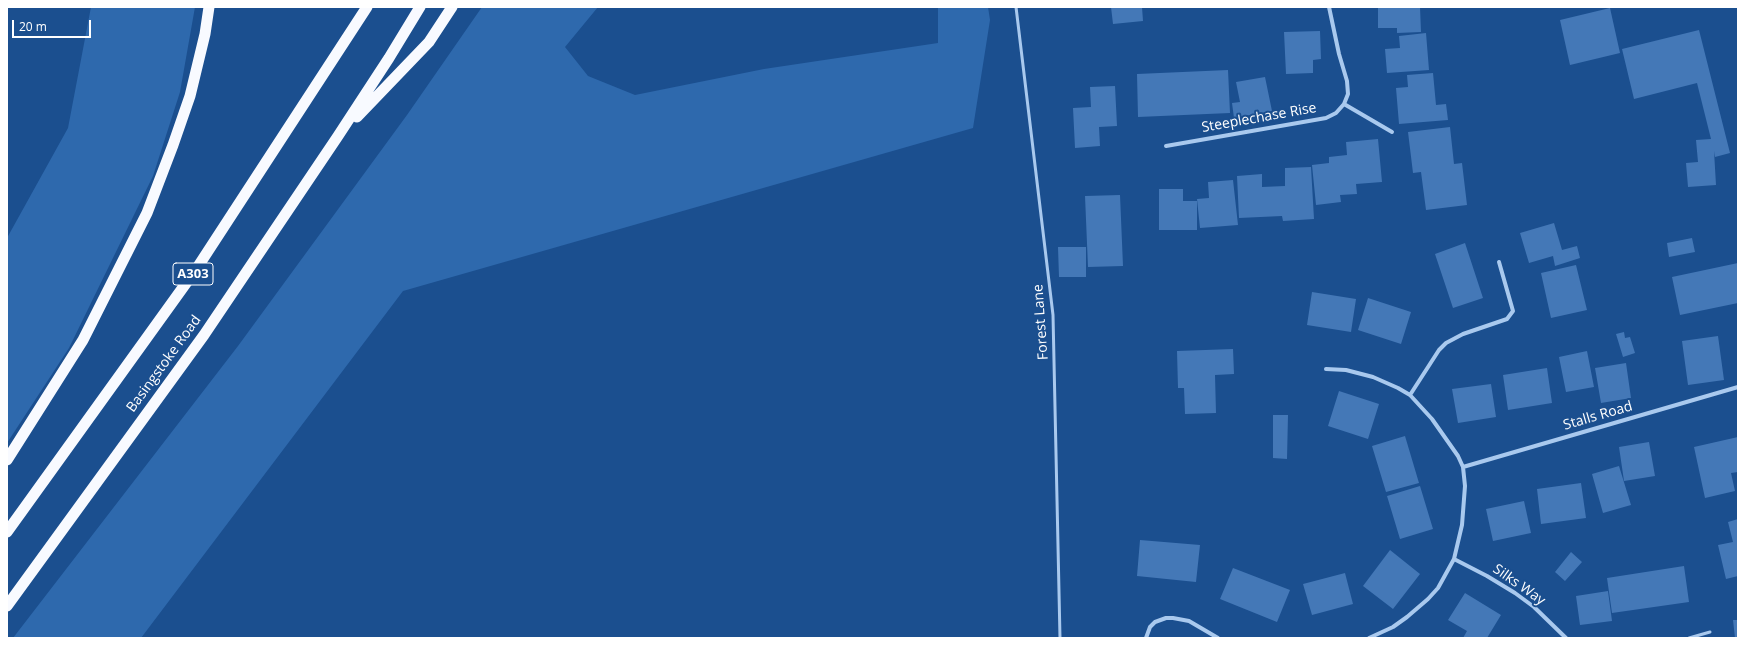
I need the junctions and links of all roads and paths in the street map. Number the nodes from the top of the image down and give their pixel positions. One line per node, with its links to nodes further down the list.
1 (209, 7): 15 (highway)
2 (367, 7): 17 (highway, A303)
3 (420, 7): 9 (highway, A303)
4 (452, 7): 9 (highway)
5 (1016, 7): 21 (lane, Forest Lane)
6 (1329, 7): 7 (street)
7 (1344, 104): 8 (street); 10 (street, Steeplechase Rise)
8 (1392, 132)
9 (338, 136): 19 (highway, Basingstoke Road / A303)
10 (1166, 146)
11 (1499, 262): 14 (street)
12 (1326, 368): 14 (street)
13 (1738, 387): 16 (street, Stalls Road)
14 (1410, 395): 16 (street)
15 (7, 460)
16 (1463, 467): 18 (street)
17 (7, 532)
18 (1454, 559): 24 (street); 25 (street, Silks Way)
19 (7, 606)
20 (1710, 632): 26 (lane)
21 (1060, 638)
22 (1146, 638): 23 (street)
23 (1218, 638)
24 (1369, 638)
25 (1566, 638)
26 (1689, 638)

